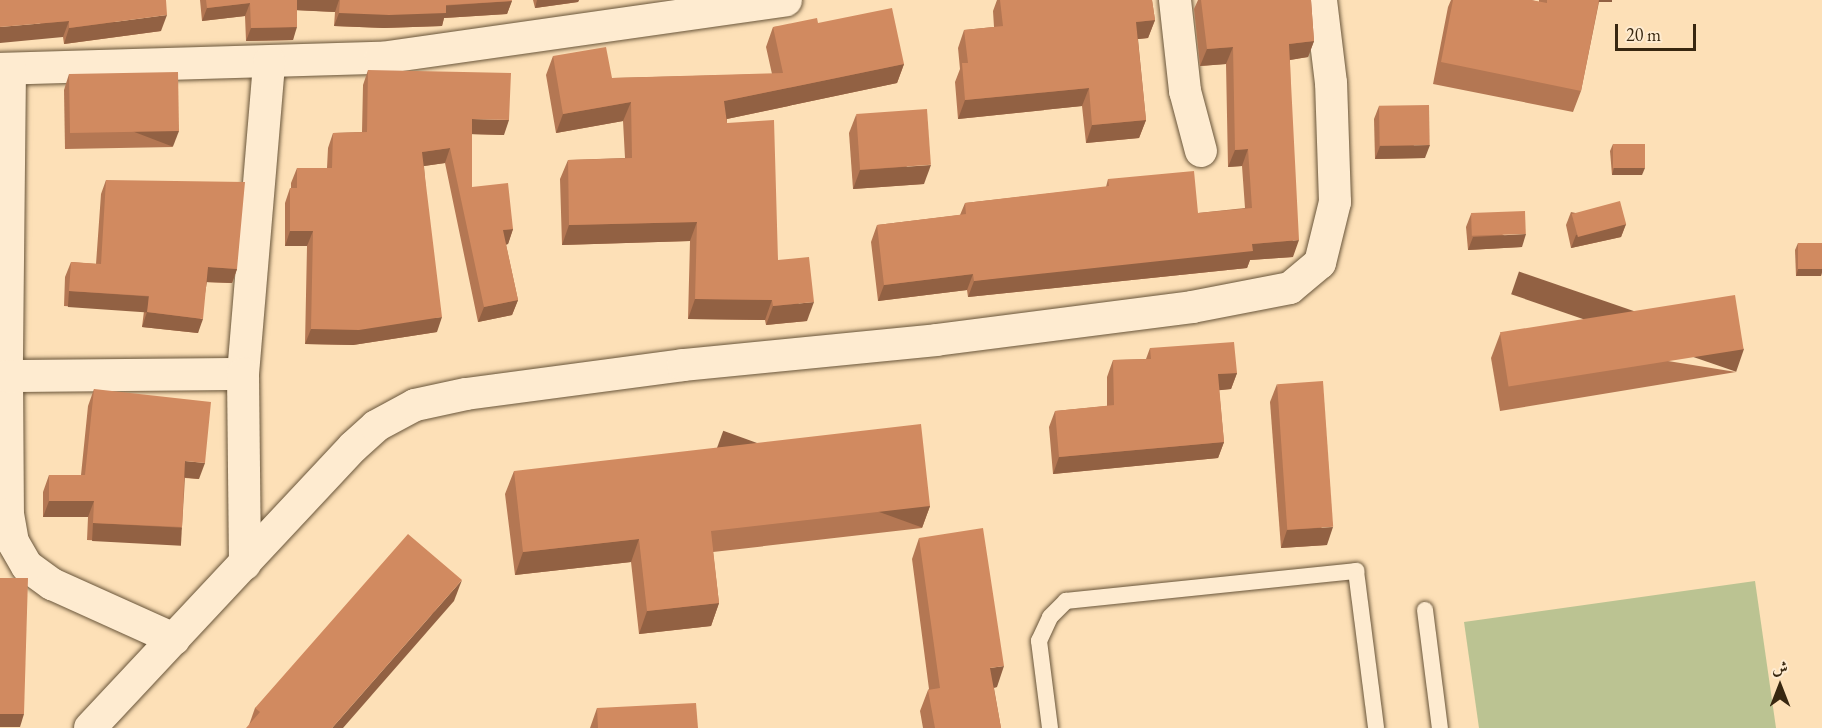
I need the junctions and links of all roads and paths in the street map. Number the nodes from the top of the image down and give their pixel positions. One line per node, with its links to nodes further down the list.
1 (786, 0): 4 (street)
2 (1175, 0): 7 (street)
3 (1321, 0): 11 (street)
4 (626, 13): 5 (street)
5 (269, 62): 6 (street); 8 (street)
6 (5, 69): 9 (street)
7 (1200, 151)
8 (243, 374): 9 (street); 11 (street)
9 (7, 376): 10 (street)
10 (7, 543): 13 (street)
11 (245, 564): 13 (street)
12 (1425, 610): 17 (lane)
13 (174, 639): 14 (street)
14 (90, 728)
15 (1050, 728): 16 (lane)
16 (1376, 728)
17 (1440, 728)

